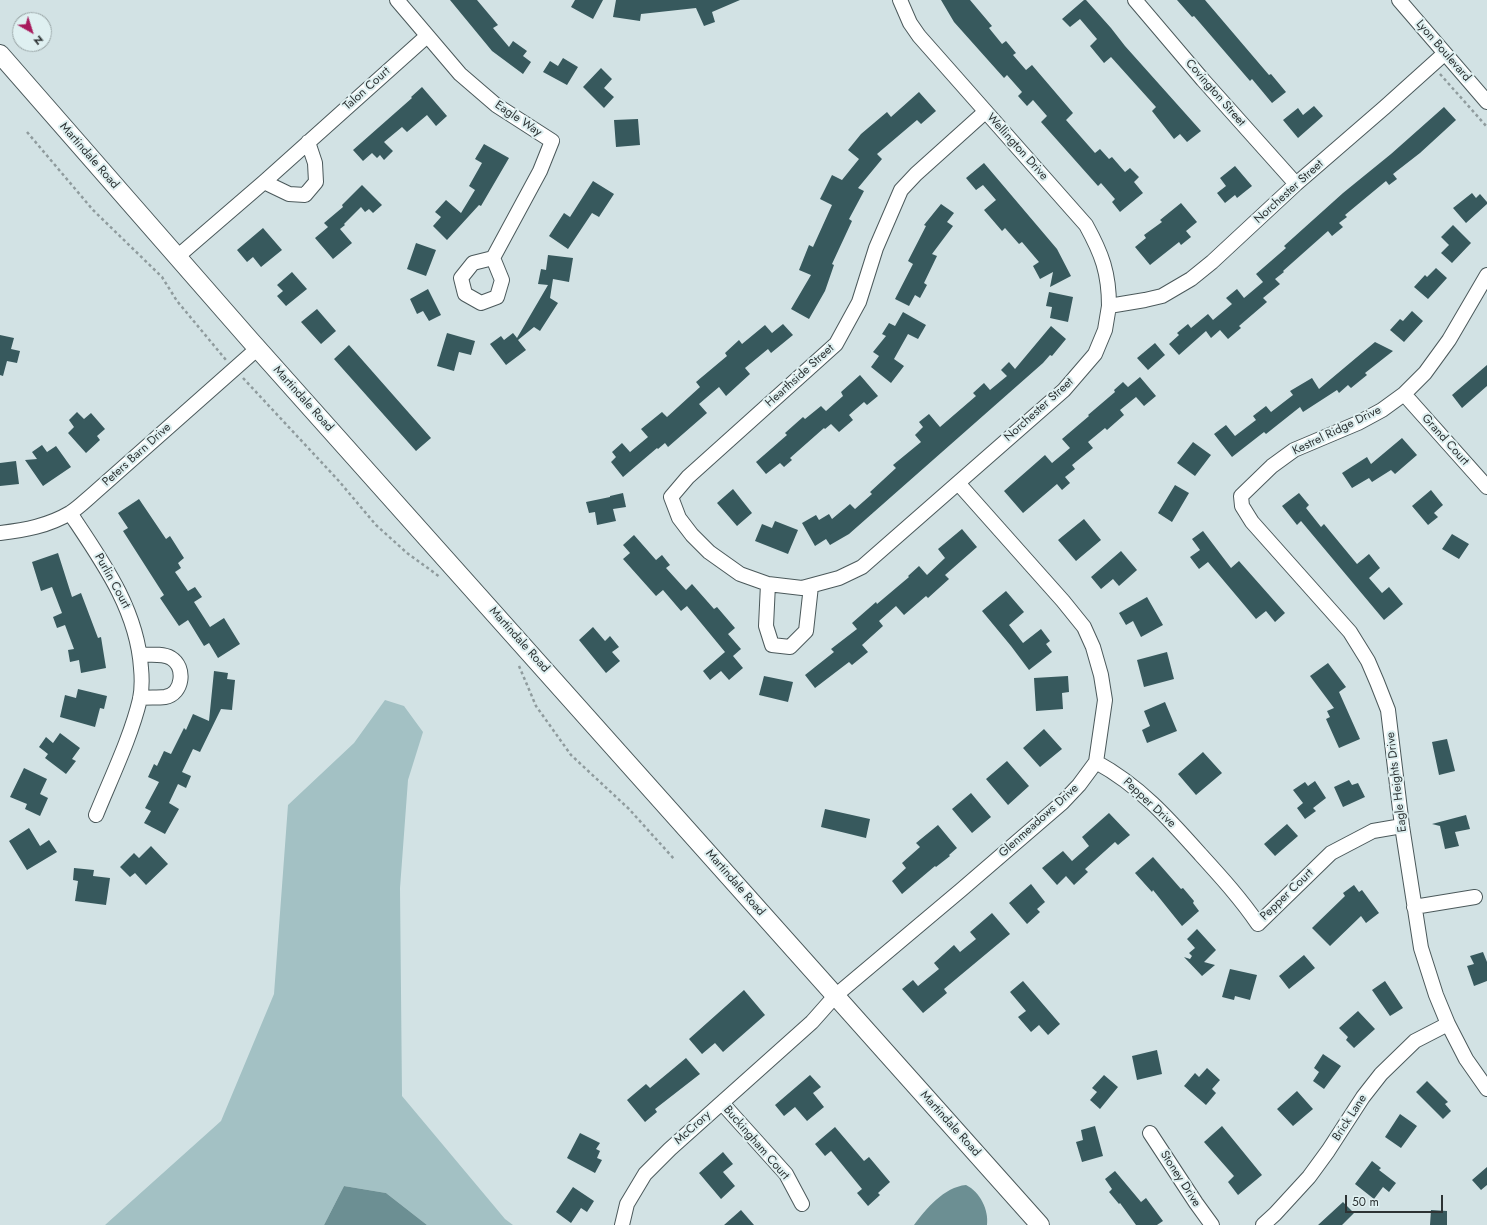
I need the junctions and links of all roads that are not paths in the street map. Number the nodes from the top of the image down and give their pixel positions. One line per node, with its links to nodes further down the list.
1 (397, 0): 5 (street, Eagle Way)
2 (900, 0): 9 (street, Wellington Drive)
3 (1135, 0): 12 (street, Covington Street)
4 (1399, 0): 7 (street, Lyon Boulevard)
5 (426, 36): 10 (street, Talon Court); 14 (street, Eagle Way)
6 (0, 54): 13 (street, Martindale Road)
7 (1444, 54): 8 (street, Lyon Boulevard); 12 (street, Norchester Street)
8 (1487, 102)
9 (985, 112): 16 (street, Wellington Drive); 24 (street, Hearthside Street)
10 (308, 142): 11 (street, Talon Court); 11 (street)
11 (264, 182): 13 (street, Talon Court)
12 (1296, 184): 16 (street, Norchester Street)
13 (177, 257): 17 (street, Martindale Road)
14 (493, 258)
15 (1487, 275): 18 (street, Kestrel Ridge Drive)
16 (1110, 306): 19 (street, Norchester Street)
17 (258, 348): 22 (street, Peters Barn Drive); 35 (street, Martindale Road)
18 (1404, 394): 20 (street, Grand Court); 21 (street, Kestrel Ridge Drive)
19 (958, 483): 26 (street, Norchester Street); 29 (street, Glenmeadows Drive)
20 (1487, 487)
21 (1242, 506): 31 (street, Eagle Heights Drive)
22 (70, 513): 23 (street, Peters Barn Drive); 27 (street, Purlin Court)
23 (0, 532)
24 (768, 584): 25 (street, Hearthside Street); 26 (street)
25 (786, 586): 26 (street, Norchester Street)
26 (810, 586)
27 (140, 655): 28 (street, Purlin Court); 28 (street)
28 (140, 698): 30 (street, Purlin Court)
29 (1096, 762): 32 (street, Pepper Drive); 35 (street, Glenmeadows Drive)
30 (96, 815)
31 (1402, 826): 32 (street, Pepper Court); 34 (street, Eagle Heights Drive)
32 (1181, 832)
33 (1474, 897): 34 (street)
34 (1414, 907): 36 (street, Eagle Heights Drive)
35 (835, 996): 37 (street, Glenmeadows Drive); 43 (street, Martindale Road)
36 (1448, 1024): 38 (street, Eagle Heights Drive); 45 (street, Brick Lane)
37 (785, 1046): 39 (street, McCrory)
38 (1487, 1089)
39 (722, 1103): 41 (street, Buckingham Court); 42 (street, McCrory)
40 (1150, 1133): 44 (street, Stoney Drive)
41 (802, 1204)
42 (622, 1225)
43 (1040, 1225)
44 (1212, 1225)
45 (1263, 1225)

